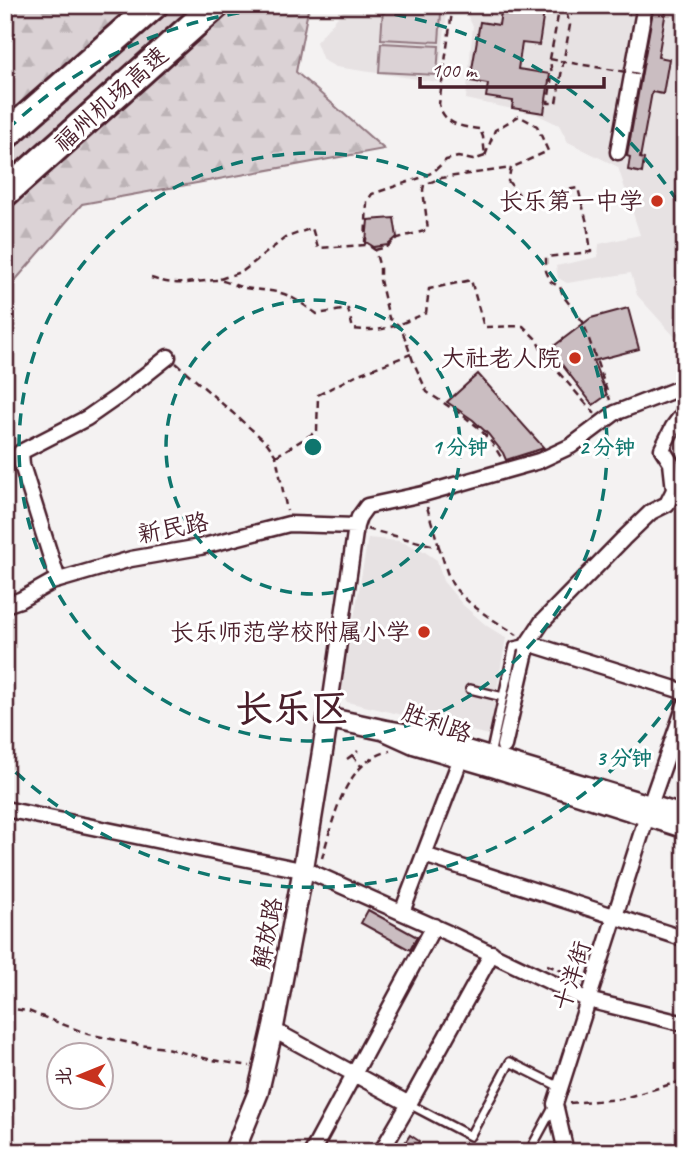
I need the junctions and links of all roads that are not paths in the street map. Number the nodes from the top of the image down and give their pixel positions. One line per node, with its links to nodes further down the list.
1 (154, 5): 4 (highway, 福州机场高速)
2 (216, 5): 6 (highway, 福州机场高速)
3 (645, 5): 5 (street)
4 (5, 136)
5 (618, 152)
6 (5, 193)
7 (168, 357): 12 (street)
8 (684, 386): 9 (street); 11 (street)
9 (685, 404)
10 (685, 411): 14 (street)
11 (356, 526): 12 (street, 新民路); 18 (street)
12 (58, 580): 13 (street, 新民路)
13 (5, 605)
14 (528, 643): 16 (street); 17 (lane); 21 (street)
15 (470, 689): 17 (lane)
16 (683, 696): 20 (street, 十洋街)
17 (503, 697): 21 (lane)
18 (328, 718): 19 (main road); 28 (main road, 解放路)
19 (384, 730): 21 (main road, 胜利路); 22 (main road, 胜利路)
20 (677, 748): 24 (street, 十洋街)
21 (497, 751): 24 (main road, 胜利路)
22 (461, 758): 24 (main road, 胜利路); 27 (street)
23 (5, 809): 28 (street)
24 (649, 810): 25 (main road, 胜利路); 26 (main road, 胜利路); 30 (street, 十洋街)
25 (685, 816)
26 (685, 828)
27 (424, 855): 29 (street); 30 (street)
28 (311, 873): 29 (street); 41 (main road, 解放路)
29 (402, 912): 31 (street)
30 (615, 917): 32 (street); 34 (street, 十洋街)
31 (434, 926): 33 (street); 37 (street)
32 (685, 939)
33 (492, 953): 34 (street); 39 (street)
34 (588, 1000): 35 (street); 38 (street, 十洋街)
35 (685, 1024)
36 (279, 1032): 37 (street)
37 (355, 1074): 39 (street); 42 (street)
38 (560, 1087): 39 (lane); 40 (street, 十洋街)
39 (410, 1104): 43 (street)
40 (555, 1104): 44 (lane); 45 (street, 十洋街)
41 (234, 1152)
42 (312, 1152)
43 (381, 1152)
44 (529, 1152)
45 (566, 1152)

